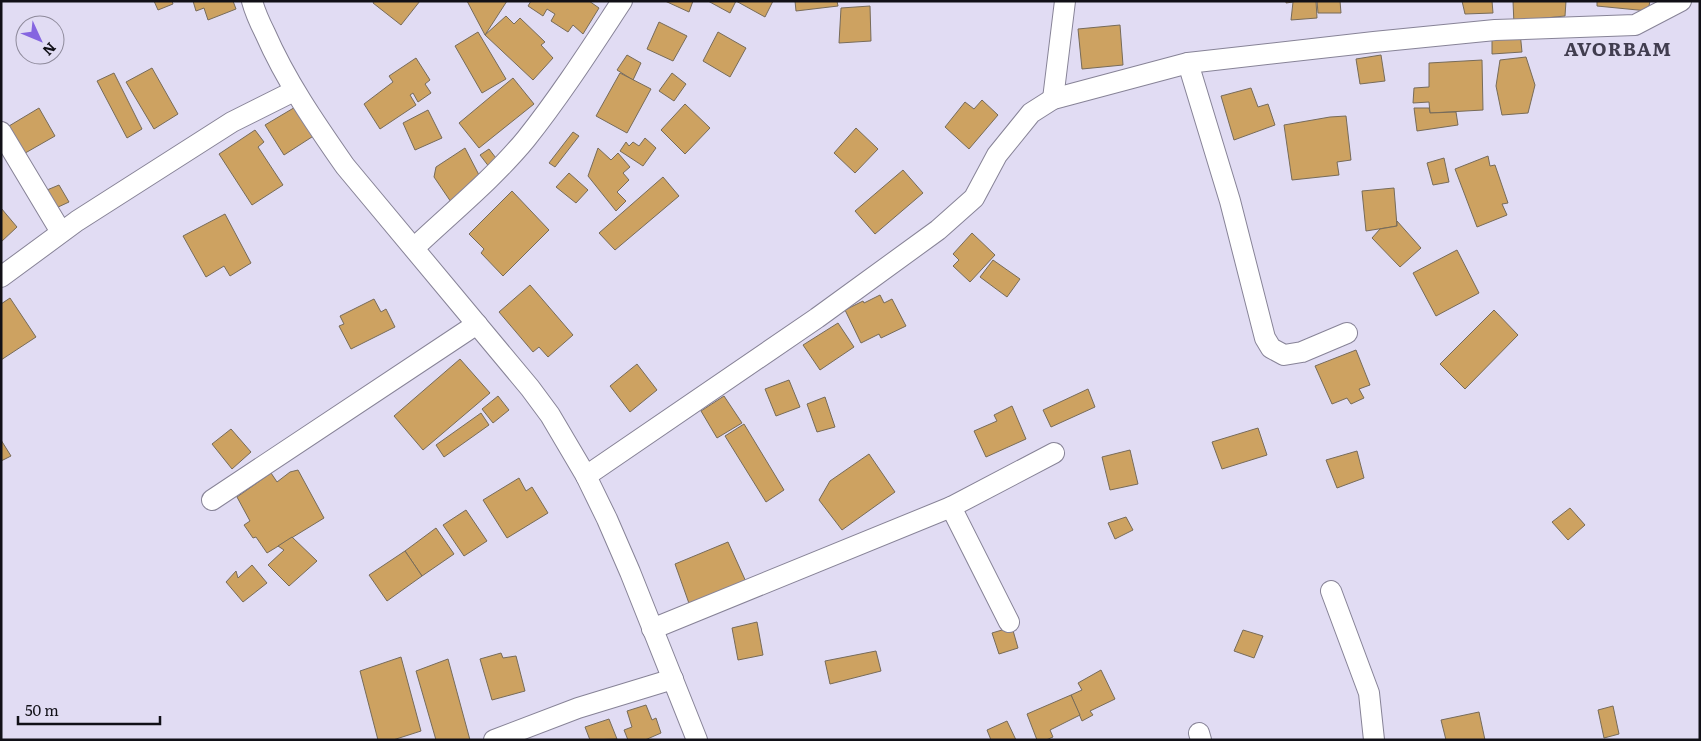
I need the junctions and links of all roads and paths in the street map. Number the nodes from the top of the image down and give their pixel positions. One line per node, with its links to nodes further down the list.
1 (252, 1): 6 (street)
2 (622, 1): 10 (street)
3 (1065, 1): 7 (street)
4 (1681, 1): 5 (street)
5 (1188, 64): 7 (street); 13 (street)
6 (294, 91): 9 (street); 10 (street)
7 (1053, 99): 15 (street)
8 (1, 132): 9 (street)
9 (61, 232): 11 (street)
10 (414, 248): 12 (street)
11 (1, 277)
12 (477, 324): 15 (street); 16 (street)
13 (1347, 333)
14 (1054, 453): 17 (street)
15 (586, 476): 20 (street)
16 (212, 500)
17 (951, 507): 19 (street); 20 (street)
18 (1331, 592): 24 (street)
19 (1009, 622)
20 (652, 629): 21 (street)
21 (673, 679): 22 (street); 23 (street)
22 (494, 740)
23 (697, 740)
24 (1374, 740)

